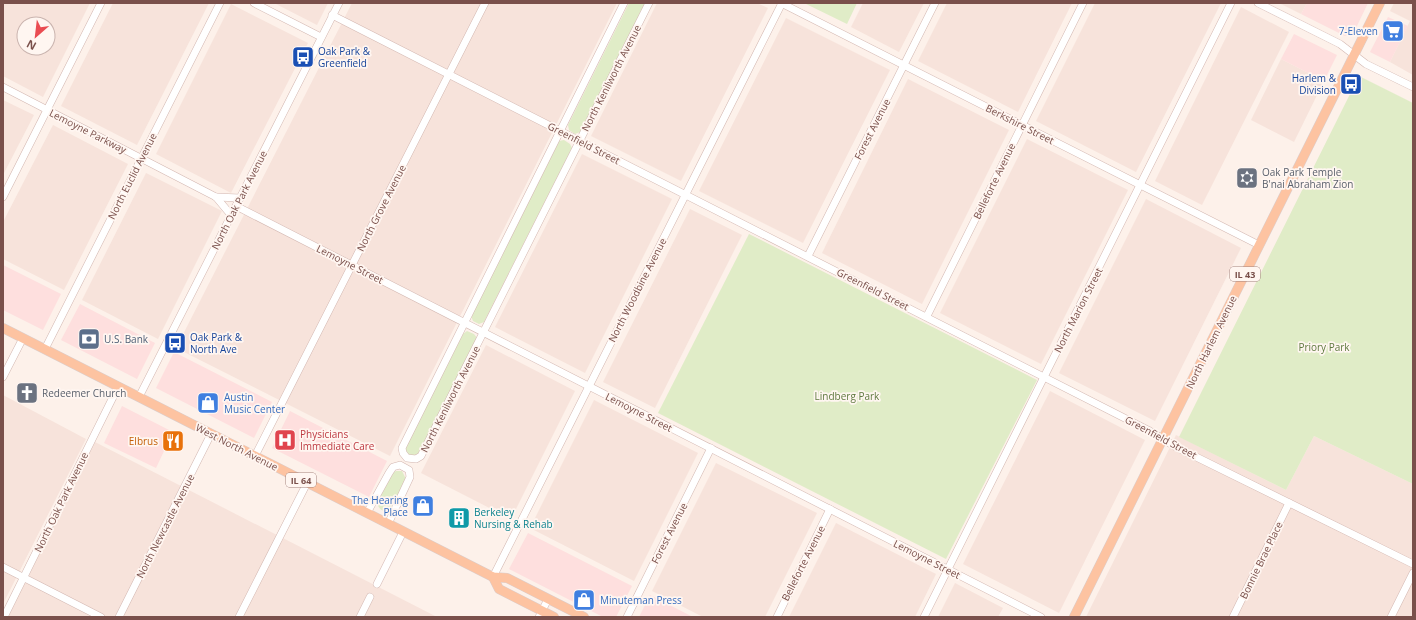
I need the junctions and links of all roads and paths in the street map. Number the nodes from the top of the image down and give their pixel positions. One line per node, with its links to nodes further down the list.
1 (101, 3): 21 (street)
2 (220, 3): 25 (street, North Euclid Avenue)
3 (254, 3): 15 (street)
4 (339, 3): 14 (street, North Oak Park Avenue)
5 (485, 3): 18 (street, North Grove Avenue)
6 (624, 3): 23 (street, North Kenilworth Avenue)
7 (649, 3): 24 (street, North Kenilworth Avenue)
8 (782, 3): 17 (street, Berkshire Street); 27 (street, North Woodbine Avenue)
9 (935, 3): 17 (street, Forest Avenue)
10 (1083, 3): 22 (street, Belleforte Avenue)
11 (1232, 3): 26 (street, North Marion Street)
12 (1258, 3): 16 (street)
13 (1380, 3): 16 (main road, North Harlem Avenue / IL 43)
14 (332, 15): 15 (street, North Oak Park Avenue); 18 (street, Greenfield Street)
15 (321, 37): 30 (street, North Oak Park Avenue)
16 (1355, 54): 20 (street); 33 (main road, North Harlem Avenue / IL 43)
17 (904, 65): 22 (street, Berkshire Street); 34 (street, Forest Avenue)
18 (449, 75): 23 (street, Greenfield Street); 35 (street, North Grove Avenue)
19 (3, 87): 21 (street, Lemoyne Parkway)
20 (1413, 87)
21 (48, 110): 25 (street, Lemoyne Parkway); 28 (street)
22 (1022, 125): 26 (street, Berkshire Street); 36 (street, Belleforte Avenue)
23 (560, 131): 24 (street, Greenfield Street); 37 (street, North Kenilworth Avenue)
24 (580, 141): 27 (street, Greenfield Street); 39 (street, North Kenilworth Avenue)
25 (142, 158): 29 (street, Lemoyne Parkway); 41 (street, North Euclid Avenue)
26 (1140, 185): 33 (street, Berkshire Street); 43 (street, North Marion Street)
27 (686, 195): 34 (street, Greenfield Street); 44 (street, North Woodbine Avenue)
28 (3, 197)
29 (216, 197): 30 (street, Lemoyne Parkway); 32 (street, Lemoyne Parkway)
30 (240, 198): 31 (street, North Oak Park Avenue)
31 (236, 206): 32 (street, North Oak Park Avenue); 35 (street, Lemoyne Street)
32 (231, 215): 46 (street, North Oak Park Avenue)
33 (1259, 245): 48 (main road, North Harlem Avenue / IL 43)
34 (808, 256): 36 (street, Greenfield Street)
35 (352, 265): 37 (street, Lemoyne Street); 50 (street, North Grove Avenue)
36 (927, 316): 43 (street, Greenfield Street)
37 (464, 323): 39 (street, Lemoyne Street); 39 (street, North Kenilworth Avenue)
38 (3, 328): 40 (main road, West North Avenue / IL 64)
39 (484, 333): 44 (street, Lemoyne Street)
40 (23, 338): 41 (main road, West North Avenue / IL 64); 42 (street)
41 (45, 349): 45 (main road, West North Avenue / IL 64)
42 (3, 377)
43 (1045, 377): 48 (street, Greenfield Street); 59 (street, North Marion Street)
44 (589, 386): 49 (street, Lemoyne Street); 61 (street, North Woodbine Avenue)
45 (118, 387): 46 (main road, West North Avenue / IL 64); 62 (street, North Oak Park Avenue)
46 (139, 397): 47 (main road, West North Avenue / IL 64)
47 (211, 434): 50 (main road, West North Avenue / IL 64); 69 (street, North Newcastle Avenue)
48 (1163, 438): 52 (street, Greenfield Street); 78 (main road, North Harlem Avenue / IL 43)
49 (711, 448): 53 (street, Lemoyne Street); 74 (street, Forest Avenue)
50 (255, 456): 51 (main road, West North Avenue / IL 64)
51 (307, 482): 54 (main road, West North Avenue / IL 64); 70 (street)
52 (1289, 502): 57 (street, Greenfield Street); 79 (street, Bonnie Brae Place)
53 (830, 509): 59 (street, Lemoyne Street); 75 (street, Belleforte Avenue)
54 (367, 513): 55 (main road, West North Avenue / IL 64); 55 (street)
55 (388, 524): 56 (main road, West North Avenue / IL 64)
56 (403, 532): 61 (main road, West North Avenue / IL 64); 63 (street)
57 (1413, 564)
58 (3, 567): 62 (street)
59 (948, 570): 76 (street, North Marion Street); 77 (street, Lemoyne Street)
60 (1413, 573): 80 (street)
61 (493, 577): 65 (main road, West North Avenue / IL 64); 66 (main road, West North Avenue / IL 64)
62 (24, 578): 67 (street, North Oak Park Avenue); 68 (street)
63 (377, 584)
64 (370, 597): 71 (street)
65 (548, 599): 66 (street); 73 (main road, West North Avenue / IL 64)
66 (541, 614): 72 (main road, West North Avenue / IL 64)
67 (4, 617)
68 (101, 617)
69 (119, 617)
70 (239, 617)
71 (360, 617)
72 (554, 617)
73 (584, 617)
74 (627, 617)
75 (777, 617)
76 (924, 617)
77 (1041, 617)
78 (1074, 617)
79 (1232, 617)
80 (1391, 617)

